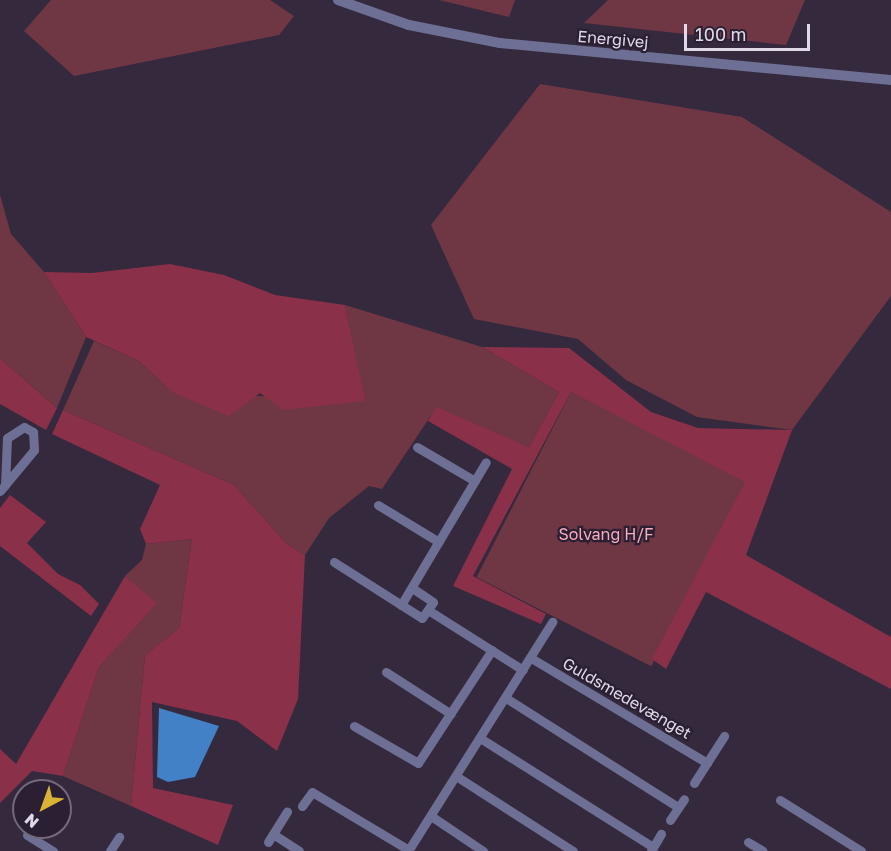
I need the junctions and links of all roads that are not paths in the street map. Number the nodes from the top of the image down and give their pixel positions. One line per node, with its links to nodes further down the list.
1 (338, 0): 2 (street, Energivej)
2 (891, 80)
3 (417, 447): 5 (street)
4 (486, 462): 5 (street)
5 (475, 481): 8 (street)
6 (2, 488): 6 (street)
7 (378, 505): 8 (street)
8 (439, 542): 10 (street)
9 (334, 562): 11 (street)
10 (412, 588): 11 (street); 12 (street)
11 (402, 605): 12 (street)
12 (428, 610): 14 (street)
13 (552, 622): 15 (street)
14 (492, 650): 16 (street); 19 (street)
15 (531, 658): 16 (street); 23 (street, Guldsmedevænget)
16 (524, 670): 18 (street)
17 (386, 672): 19 (street)
18 (506, 698): 22 (street); 29 (street)
19 (451, 714): 20 (street)
20 (354, 726)
21 (724, 736): 23 (street)
22 (480, 738): 24 (street); 37 (street)
23 (707, 763): 25 (street)
24 (456, 776): 31 (street); 43 (street)
25 (694, 783)
26 (684, 799): 29 (street)
27 (780, 800): 45 (street)
28 (302, 806): 38 (street)
29 (678, 807): 32 (street)
30 (287, 812): 41 (street)
31 (431, 816): 38 (street); 42 (street)
32 (670, 820)
33 (661, 834): 37 (street)
34 (119, 837): 40 (street)
35 (34, 839): 39 (street)
36 (748, 842): 44 (street)
37 (652, 849)
38 (409, 850)
39 (53, 851)
40 (110, 851)
41 (299, 851)
42 (483, 851)
43 (573, 851)
44 (763, 851)
45 (861, 851)

